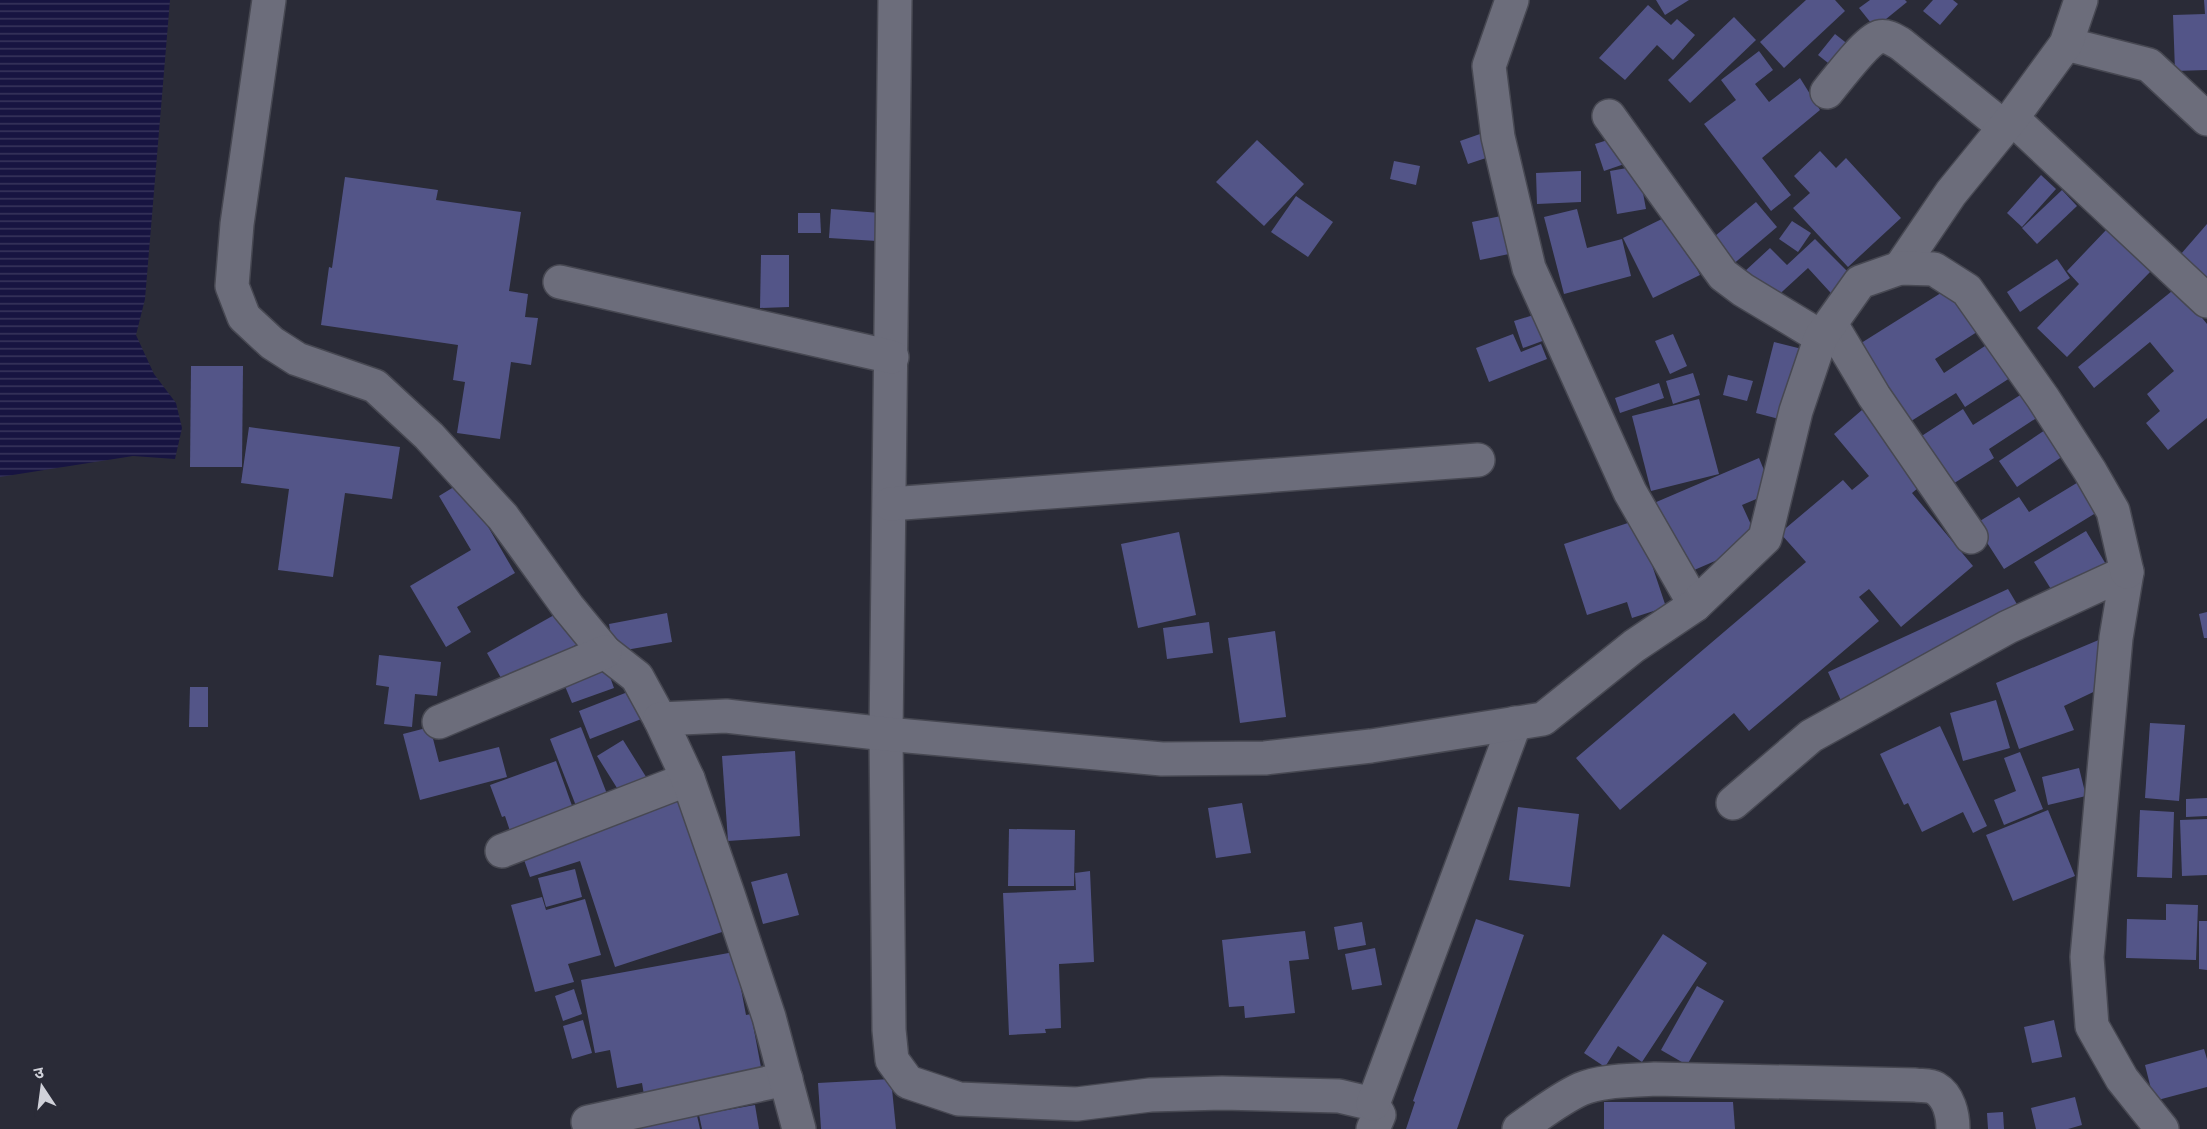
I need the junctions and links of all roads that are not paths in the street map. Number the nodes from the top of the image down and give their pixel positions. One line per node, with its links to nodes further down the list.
1 (269, 0): 20 (street)
2 (895, 0): 14 (street)
3 (1512, 0): 19 (street)
4 (2082, 0): 5 (street)
5 (2066, 44): 8 (street); 9 (street)
6 (1827, 92): 9 (street)
7 (1609, 116): 13 (street)
8 (2207, 119)
9 (2008, 123): 10 (street); 12 (street)
10 (1900, 268): 13 (street); 18 (street)
11 (560, 282): 14 (street)
12 (2207, 301)
13 (1826, 331): 17 (street); 19 (street)
14 (892, 357): 16 (street)
15 (1478, 460): 16 (street)
16 (890, 504): 24 (street)
17 (1971, 537)
18 (2127, 572): 26 (street); 35 (street)
19 (1695, 605): 23 (street)
20 (605, 652): 21 (street); 22 (street)
21 (660, 719): 24 (street); 25 (street)
22 (439, 722)
23 (1515, 723): 24 (street); 29 (street)
24 (886, 734): 30 (street)
25 (688, 779): 27 (street); 28 (street)
26 (1733, 803)
27 (502, 851)
28 (786, 1079): 31 (street); 32 (street)
29 (1373, 1116): 30 (street)
30 (1075, 1117)
31 (588, 1122)
32 (799, 1129)
33 (1519, 1129): 34 (street)
34 (1953, 1129)
35 (2162, 1129)

